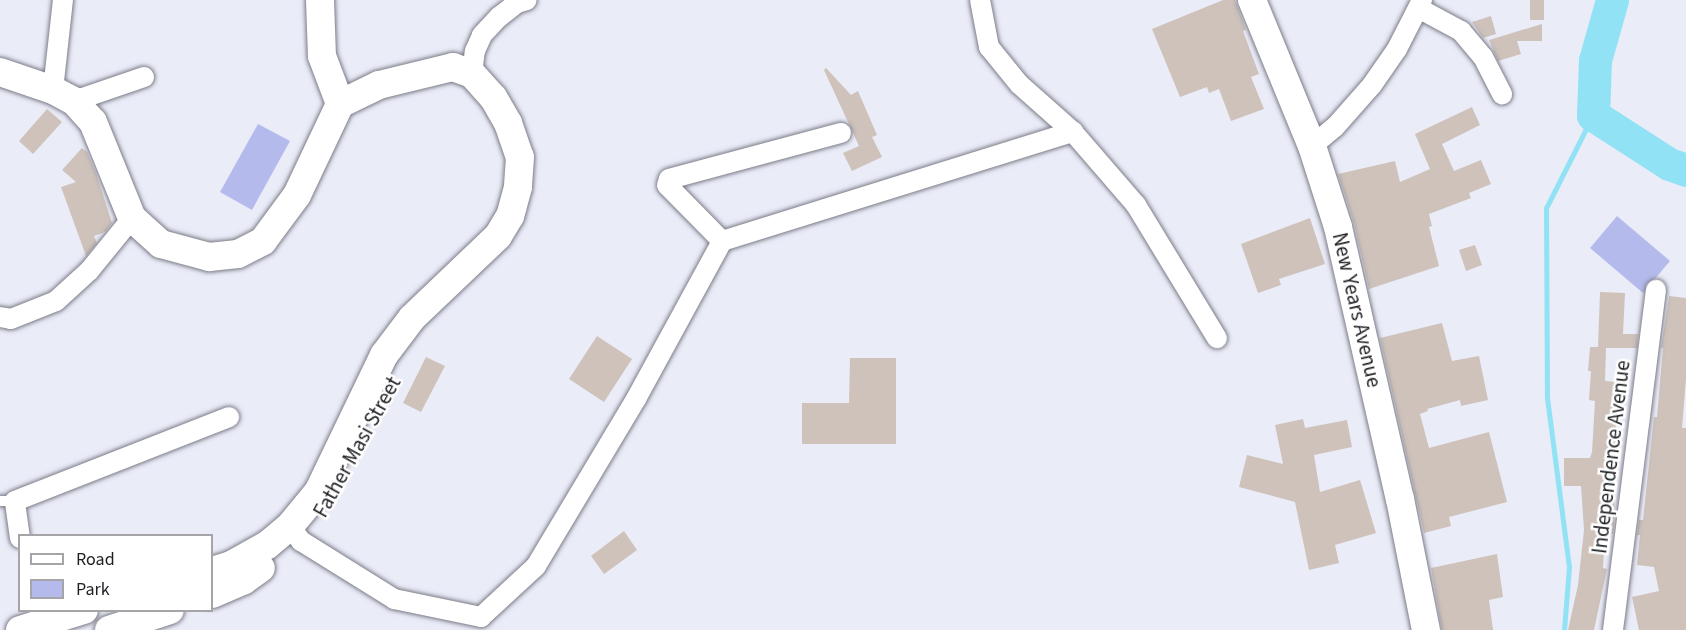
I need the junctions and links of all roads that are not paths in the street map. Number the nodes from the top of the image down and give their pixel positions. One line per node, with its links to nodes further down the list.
1 (63, 0): 11 (street)
2 (320, 0): 12 (street)
3 (527, 0): 8 (street)
4 (980, 0): 13 (street)
5 (1252, 0): 15 (street, New Years Avenue)
6 (1421, 4): 10 (street); 15 (street)
7 (0, 72): 11 (street)
8 (472, 74): 12 (street); 23 (street, Father Masi Street)
9 (144, 77): 11 (street)
10 (1502, 94)
11 (63, 95): 16 (street)
12 (340, 104): 16 (street)
13 (1072, 132): 17 (street); 20 (street)
14 (841, 133): 17 (street)
15 (1312, 146): 31 (street, New Years Avenue)
16 (132, 218): 19 (street)
17 (722, 241): 23 (street)
18 (1656, 290): 32 (street, Independence Avenue)
19 (0, 317)
20 (1216, 338)
21 (229, 417): 22 (street)
22 (8, 501): 24 (street)
23 (295, 533): 25 (street, Father Masi Street); 26 (street, Father Masi Street)
24 (19, 534)
25 (213, 571)
26 (213, 594)
27 (76, 612): 29 (street)
28 (158, 617): 30 (street)
29 (27, 625)
30 (110, 630)
31 (1426, 630)
32 (1613, 630)

